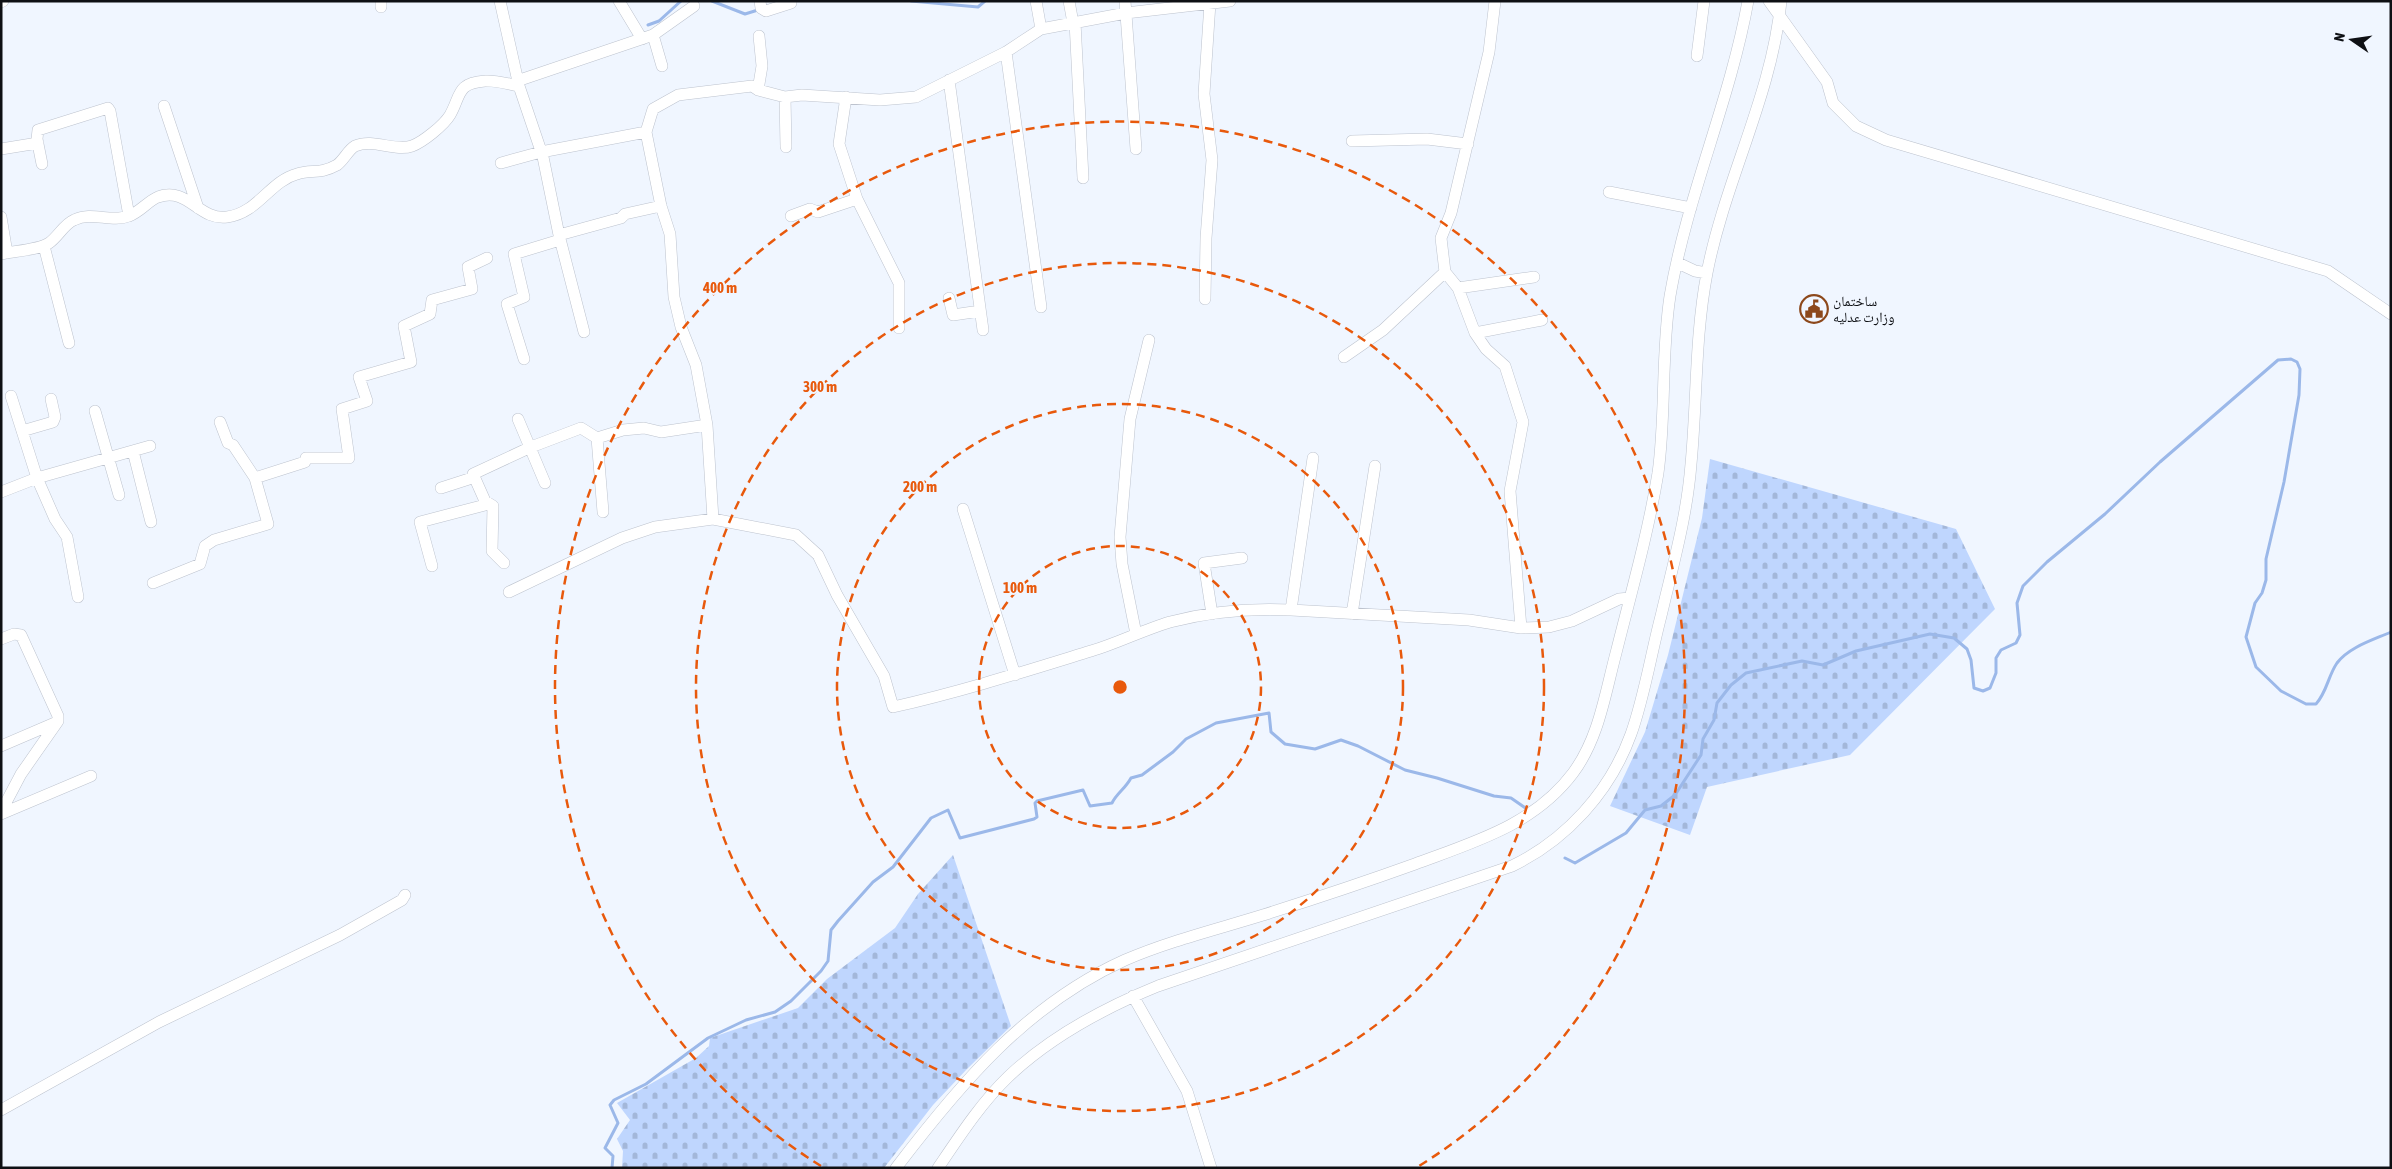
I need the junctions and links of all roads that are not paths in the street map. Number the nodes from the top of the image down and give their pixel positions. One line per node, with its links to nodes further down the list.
1 (500, 1): 25 (street)
2 (618, 1): 20 (street)
3 (760, 1): 12 (street)
4 (1036, 1): 18 (street)
5 (1069, 1): 17 (street)
6 (1230, 1): 13 (street)
7 (1495, 1): 33 (street)
8 (1704, 1): 22 (street)
9 (1748, 1): 44 (street)
10 (1768, 1): 16 (street)
11 (1781, 1): 16 (street)
12 (791, 3)
13 (1210, 3): 15 (street); 59 (street)
14 (694, 6): 20 (street)
15 (1126, 7): 17 (street); 36 (street)
16 (1780, 15): 55 (street); 62 (street)
17 (1074, 23): 18 (street); 40 (street)
18 (1041, 29): 21 (street)
19 (760, 36): 26 (street)
20 (648, 37): 23 (street); 25 (street)
21 (1006, 52): 24 (street); 60 (street)
22 (1697, 56)
23 (662, 66)
24 (948, 80): 28 (street); 61 (street)
25 (518, 83): 37 (street); 45 (street)
26 (758, 90): 27 (street); 30 (street)
27 (785, 97): 28 (street); 34 (street)
28 (846, 97): 42 (street)
29 (164, 106): 45 (street)
30 (646, 132): 37 (street); 43 (street)
31 (1352, 141): 33 (street)
32 (38, 142): 35 (street); 39 (street); 47 (street)
33 (1468, 144): 54 (street)
34 (786, 147)
35 (1, 149)
36 (1136, 149)
37 (541, 152): 38 (street); 49 (street)
38 (500, 163)
39 (42, 164)
40 (1083, 178)
41 (1609, 192): 44 (street)
42 (857, 199): 48 (street); 64 (street)
43 (661, 206): 49 (street); 77 (street)
44 (1691, 208): 53 (street)
45 (199, 211): 47 (street)
46 (1, 216): 51 (street)
47 (129, 216): 50 (street)
48 (791, 216)
49 (559, 237): 66 (street); 71 (street)
50 (44, 246): 51 (street); 69 (street)
51 (4, 253)
52 (487, 258): 88 (street)
53 (1678, 263): 55 (street); 104 (street)
54 (1445, 272): 57 (street); 70 (street)
55 (1707, 273): 117 (street)
56 (1534, 277): 57 (street)
57 (1458, 288): 67 (street)
58 (948, 298): 61 (street)
59 (1205, 299)
60 (1041, 307)
61 (980, 311): 65 (street)
62 (2391, 314)
63 (1542, 320): 67 (street)
64 (899, 328)
65 (983, 330)
66 (584, 332)
67 (1474, 333): 108 (street)
68 (1150, 340): 109 (street)
69 (69, 343)
70 (1344, 357)
71 (524, 359)
72 (11, 396): 78 (street)
73 (51, 399): 78 (street)
74 (95, 411): 83 (street)
75 (518, 418): 81 (street)
76 (220, 422): 88 (street)
77 (707, 425): 79 (street); 96 (street)
78 (22, 431): 87 (street)
79 (597, 438): 81 (street); 95 (street)
80 (150, 446): 82 (street)
81 (531, 447): 86 (street); 89 (street)
82 (133, 451): 83 (street); 97 (street)
83 (108, 458): 87 (street); 92 (street)
84 (1313, 458): 105 (street)
85 (1375, 466): 107 (street)
86 (472, 474): 90 (street); 93 (street)
87 (37, 478): 91 (street); 103 (street)
88 (255, 478): 101 (street)
89 (545, 483)
90 (441, 488)
91 (1, 492)
92 (119, 495)
93 (489, 504): 99 (street); 100 (street)
94 (963, 509): 111 (street)
95 (603, 512)
96 (713, 519): 102 (street); 111 (street)
97 (151, 522)
98 (1242, 558): 106 (street)
99 (504, 563)
100 (432, 566)
101 (153, 583)
102 (509, 592)
103 (78, 598)
104 (1630, 598): 108 (street); 119 (street)
105 (1291, 610): 106 (street); 107 (street)
106 (1212, 614): 109 (street)
107 (1352, 614): 108 (street)
108 (1521, 628)
109 (1136, 634): 111 (street)
110 (1, 639): 112 (street)
111 (1015, 675)
112 (58, 722): 113 (street); 115 (street)
113 (1, 746)
114 (91, 776): 115 (street)
115 (1, 813)
116 (405, 895): 118 (street)
117 (1133, 996): 120 (street); 121 (street)
118 (1, 1110)
119 (896, 1168)
120 (938, 1168)
121 (1211, 1168)

